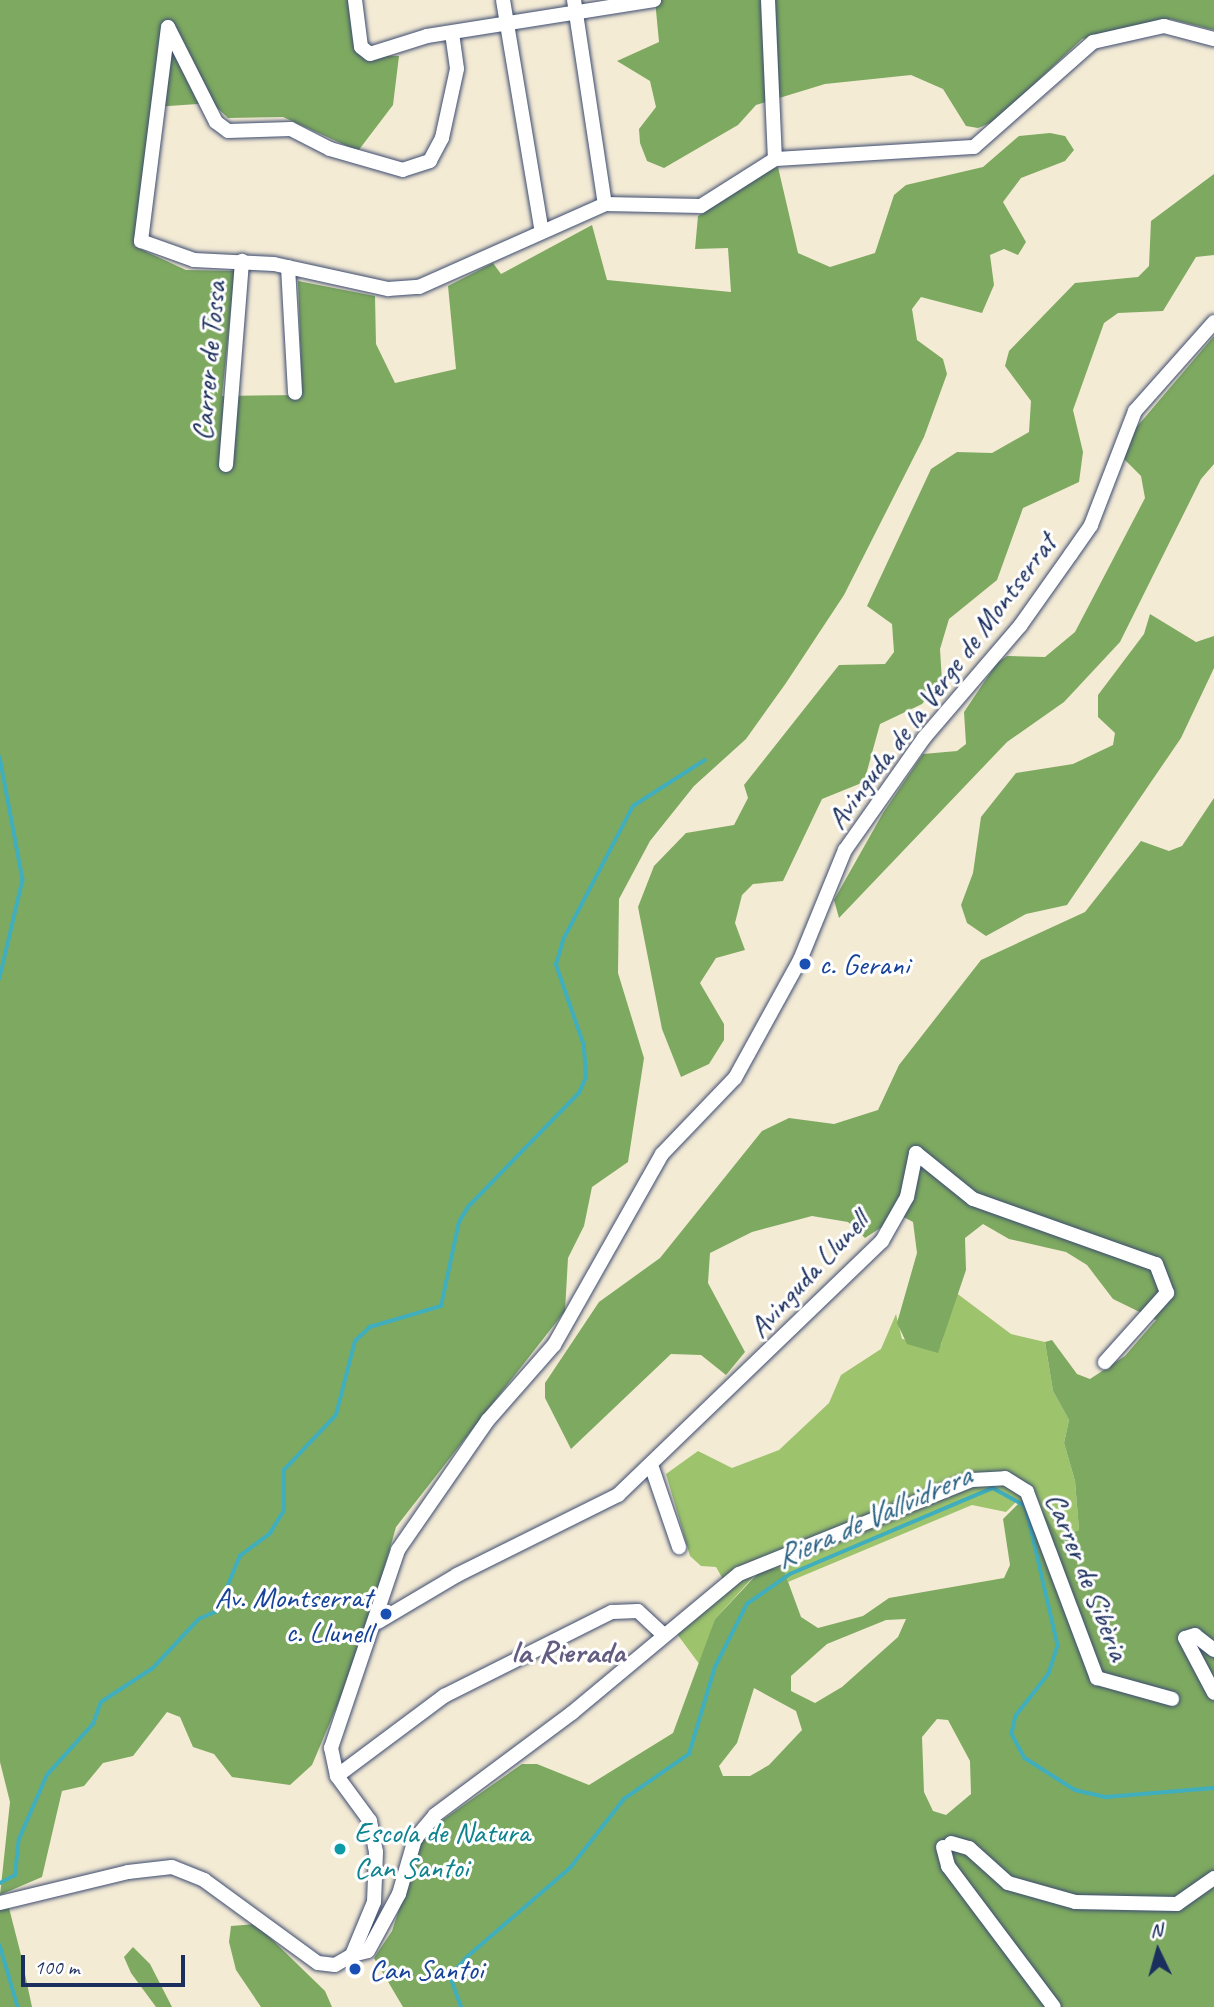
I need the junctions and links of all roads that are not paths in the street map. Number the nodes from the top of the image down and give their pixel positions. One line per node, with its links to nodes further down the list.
1 (355, 0): 7 (street)
2 (502, 0): 6 (street)
3 (654, 0): 5 (street)
4 (768, 0): 9 (street)
5 (576, 7): 6 (street); 10 (street)
6 (507, 26): 7 (street); 11 (street)
7 (452, 33): 12 (street)
8 (1214, 39): 9 (street)
9 (775, 159): 10 (street)
10 (605, 204): 11 (street)
11 (542, 232): 13 (street)
12 (242, 261): 13 (street); 16 (street, Carrer de Tossa)
13 (288, 267): 15 (street)
14 (1214, 322): 20 (street, Avinguda de la Verge de Montserrat)
15 (295, 393)
16 (226, 465)
17 (1105, 1362): 18 (street, Avinguda Llunell)
18 (651, 1465): 19 (street); 20 (street, Avinguda Llunell)
19 (679, 1547)
20 (378, 1622): 25 (street, Avinguda de la Verge de Montserrat)
21 (664, 1635): 24 (street, Carrer de Sibèria); 25 (street); 28 (street, Carrer de Sibèria)
22 (1214, 1650): 23 (street)
23 (1214, 1693)
24 (1172, 1699)
25 (337, 1776): 28 (street, Avinguda de la Verge de Montserrat)
26 (1214, 1878): 29 (street)
27 (0, 1903): 28 (street)
28 (352, 1955)
29 (1054, 2007)

